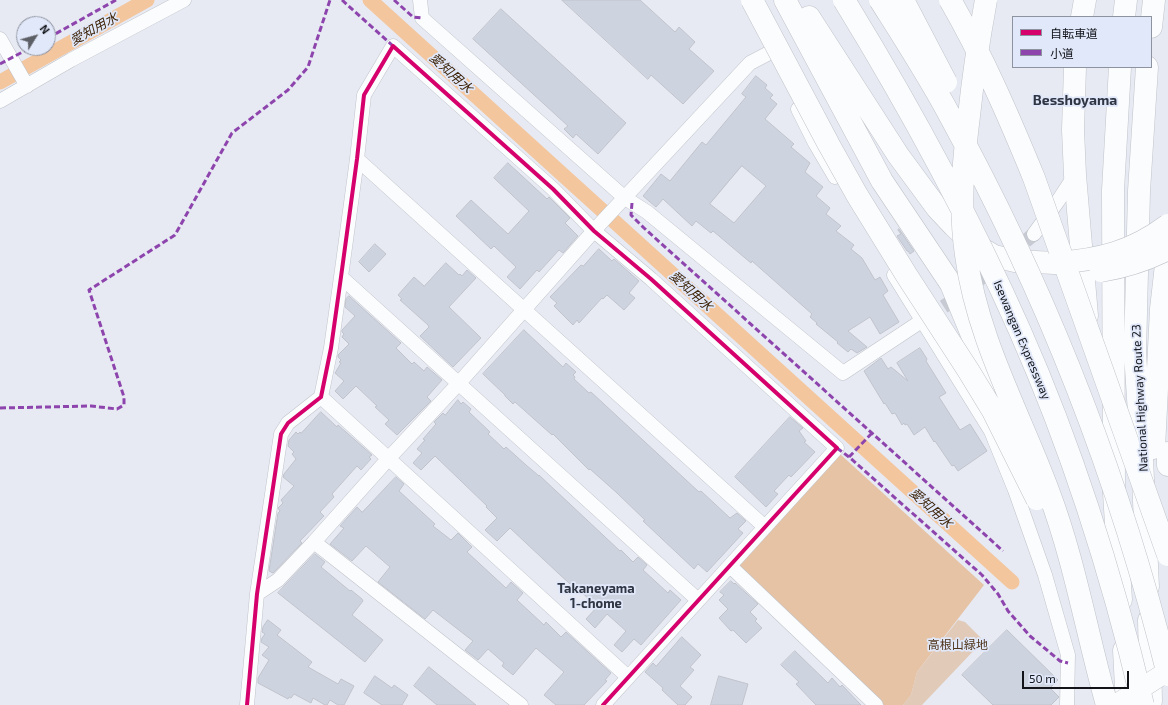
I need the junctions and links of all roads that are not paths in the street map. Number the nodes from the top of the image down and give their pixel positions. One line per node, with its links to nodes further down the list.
1 (184, 0): 23 (street)
2 (420, 0): 27 (street)
3 (742, 0): 19 (street)
4 (752, 0): 50 (highway, bridge)
5 (785, 0): 59 (highway)
6 (798, 0): 32 (highway)
7 (844, 0): 63 (highway, Isewangan Expressway, bridge)
8 (880, 0): 36 (highway, bridge)
9 (903, 0): 36 (highway, bridge)
10 (950, 0): 45 (highway, bridge)
11 (986, 0): 50 (highway, bridge)
12 (1085, 0): 15 (highway)
13 (1126, 0): 16 (highway)
14 (1154, 0): 17 (highway)
15 (1082, 16)
16 (1124, 16)
17 (1152, 18)
18 (0, 39): 23 (street)
19 (771, 52): 27 (street); 35 (street)
20 (1076, 68): 26 (highway)
21 (1120, 68): 42 (highway, National Highway Route 23)
22 (1147, 68): 46 (highway, National Highway Route 23)
23 (27, 86): 24 (street)
24 (0, 101)
25 (357, 159): 29 (street); 33 (street); 34 (street)
26 (1075, 175): 30 (street); 42 (highway)
27 (625, 198): 29 (street); 35 (street)
28 (1168, 225): 32 (highway, bridge)
29 (596, 228): 34 (street); 43 (street)
30 (1034, 234)
31 (1168, 248): 32 (highway, bridge); 46 (highway)
32 (1056, 270)
33 (341, 277): 37 (street); 38 (street)
34 (524, 310): 37 (street); 43 (street)
35 (924, 320): 58 (street)
36 (1050, 321): 52 (highway, bridge)
37 (458, 383): 40 (street); 49 (street)
38 (321, 397): 40 (street); 48 (street)
39 (1168, 453): 41 (highway)
40 (389, 458): 44 (street); 53 (street)
41 (1168, 465)
42 (1114, 493): 62 (highway, National Highway Route 23)
43 (765, 527): 47 (street)
44 (314, 542): 48 (street); 55 (street)
45 (1168, 556)
46 (1147, 564): 64 (highway, National Highway Route 23)
47 (730, 566): 49 (street); 57 (street)
48 (257, 594): 54 (street)
49 (698, 600): 53 (street)
50 (1087, 627): 60 (highway, bridge)
51 (1168, 670): 61 (street, bridge)
52 (1168, 675)
53 (628, 678): 56 (street)
54 (247, 705)
55 (521, 705)
56 (603, 705)
57 (876, 705)
58 (1067, 705)
59 (1097, 705)
60 (1107, 705)
61 (1115, 705)
62 (1127, 705)
63 (1143, 705)
64 (1152, 705)

